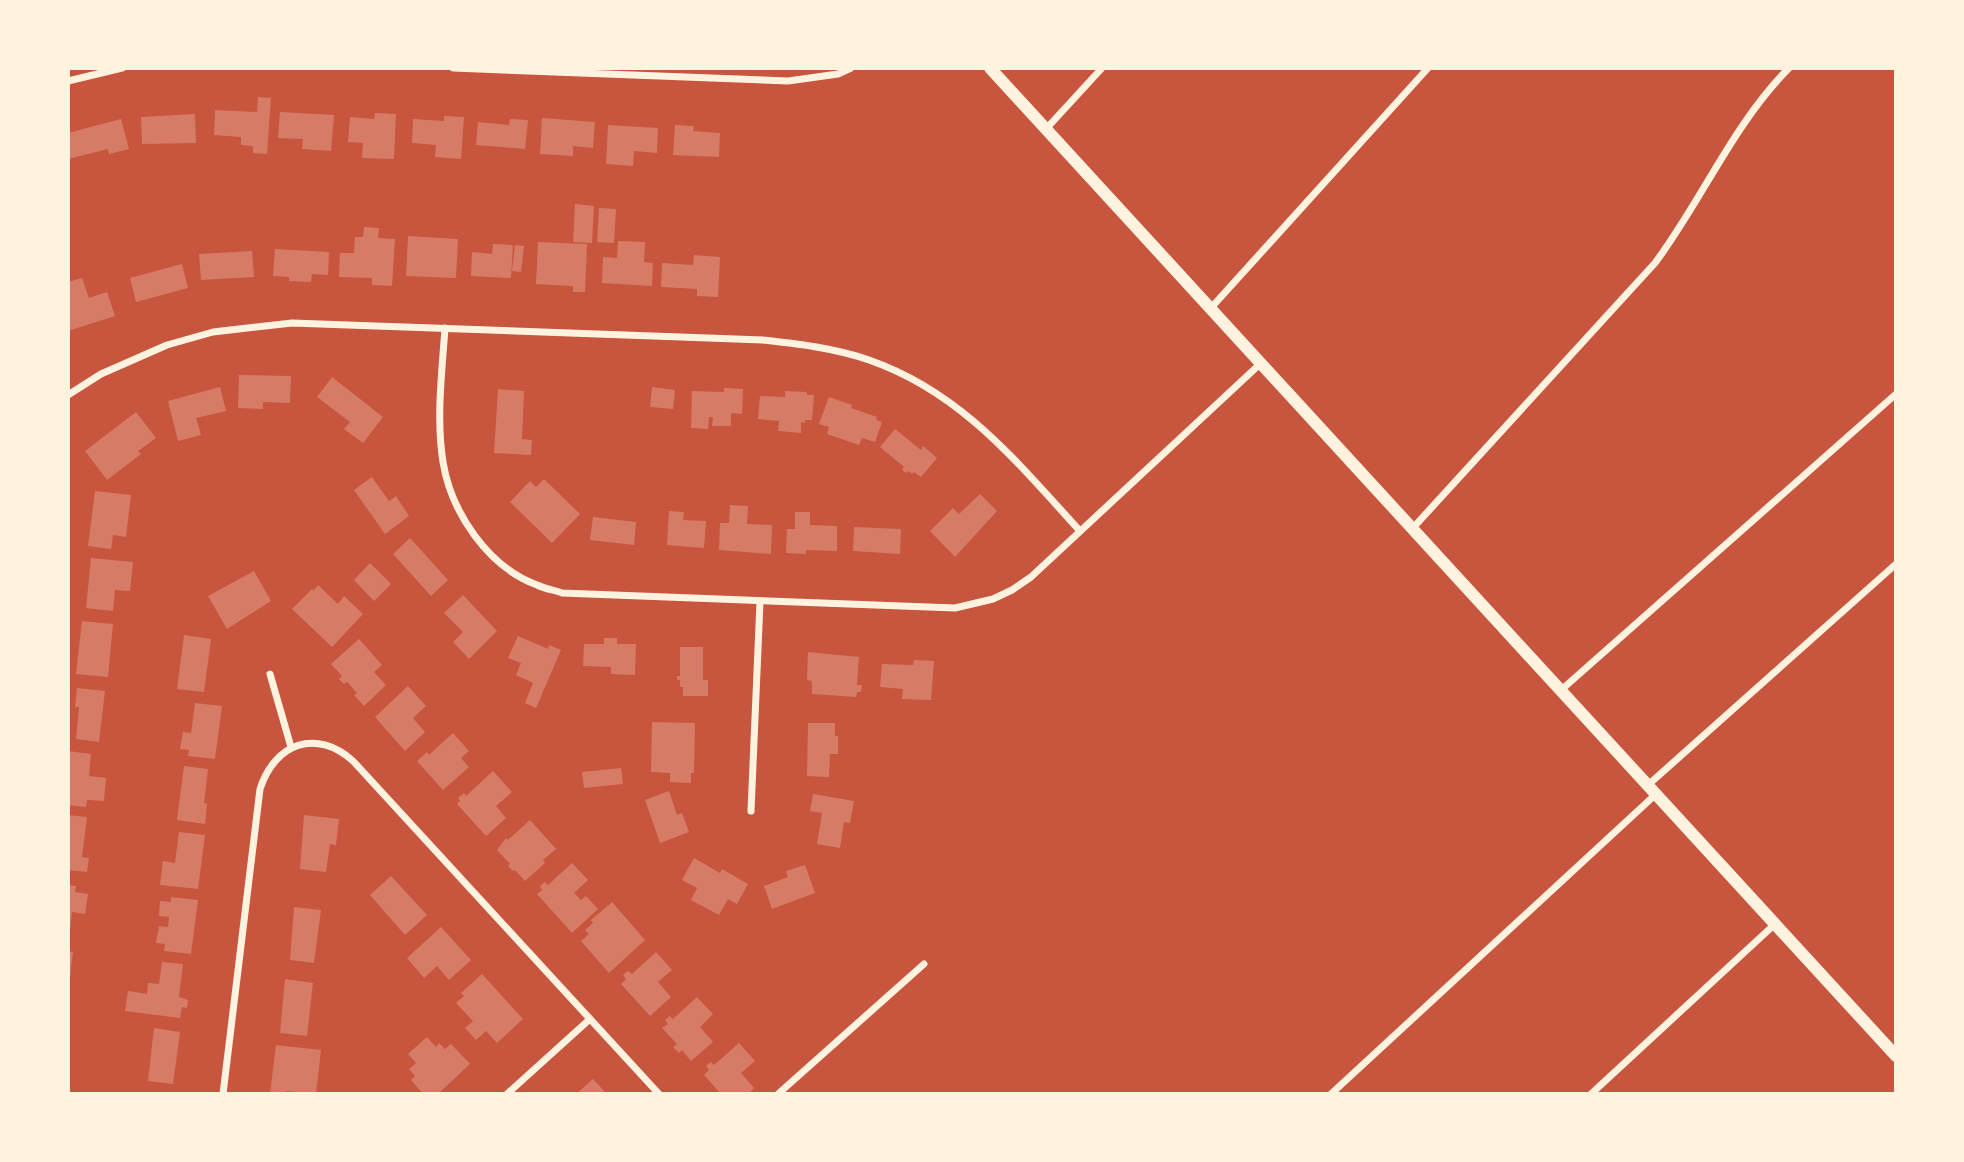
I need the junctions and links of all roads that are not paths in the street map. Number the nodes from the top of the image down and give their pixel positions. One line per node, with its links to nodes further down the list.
1 (122, 68): 8 (street)
2 (453, 68): 3 (street)
3 (852, 68)
4 (990, 68): 9 (street)
5 (1102, 68): 9 (street)
6 (1428, 68): 10 (street)
7 (1789, 68): 15 (street)
8 (68, 81)
9 (1046, 129): 10 (street)
10 (1210, 310): 12 (street)
11 (444, 328): 14 (street); 16 (street); 18 (street)
12 (1261, 364): 15 (street); 16 (street)
13 (1896, 394): 20 (street)
14 (68, 395)
15 (1412, 529): 20 (street)
16 (1080, 531): 18 (street)
17 (1896, 564): 22 (street)
18 (760, 602): 23 (street)
19 (270, 674): 21 (street)
20 (1560, 692): 22 (street)
21 (291, 747): 26 (street); 28 (street)
22 (1651, 790): 24 (street); 32 (street)
23 (751, 811)
24 (1775, 924): 27 (street); 33 (street)
25 (925, 964): 31 (street)
26 (590, 1019): 29 (street); 30 (street)
27 (1896, 1056)
28 (223, 1094)
29 (508, 1094)
30 (659, 1094)
31 (778, 1094)
32 (1331, 1094)
33 (1591, 1094)

